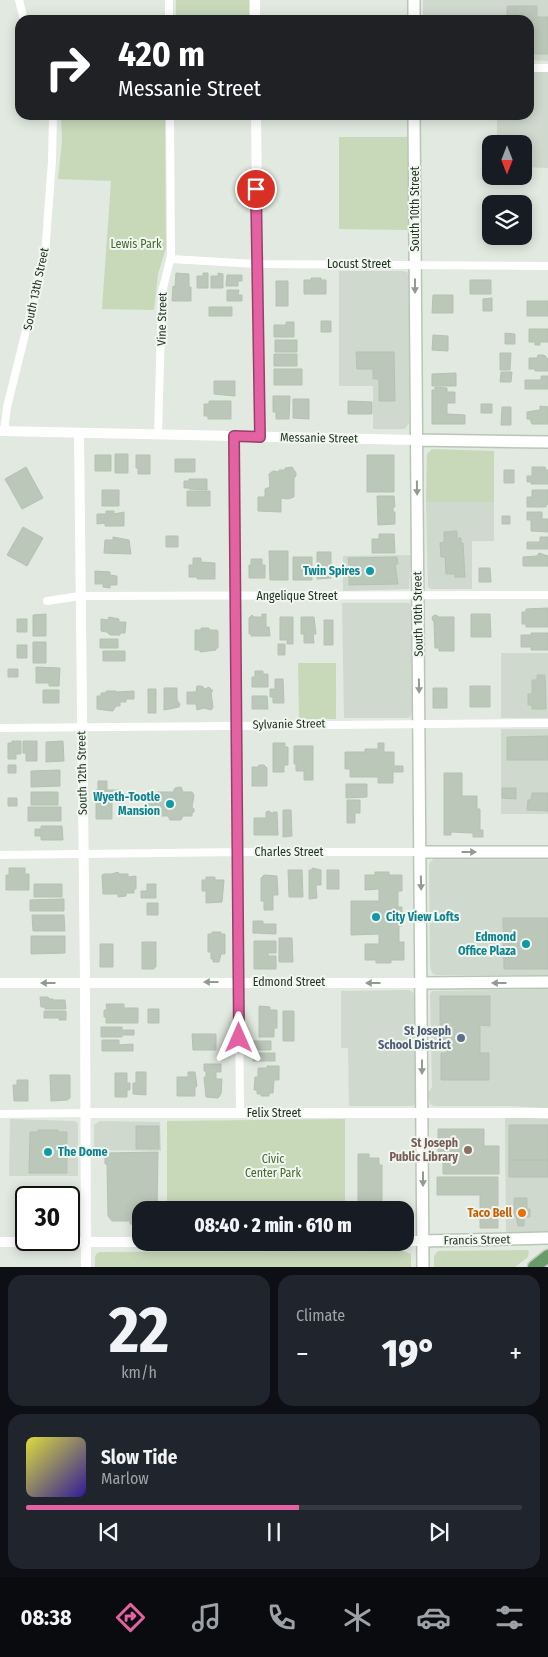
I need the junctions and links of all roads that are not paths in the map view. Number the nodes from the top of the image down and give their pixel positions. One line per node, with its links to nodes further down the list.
1 (18, 0): 5 (street)
2 (169, 0): 6 (street)
3 (255, 0): 7 (street)
4 (414, 0): 8 (main road)
5 (22, 15)
6 (169, 15)
7 (255, 15)
8 (414, 15)
9 (534, 68): 10 (street)
10 (548, 68)
11 (53, 120): 19 (street, South 13th Street)
12 (170, 120): 15 (street, Vine Street)
13 (256, 120): 16 (street)
14 (414, 120): 17 (main road, South 10th Street)
15 (171, 259): 16 (street, Locust Street); 21 (street, Vine Street)
16 (257, 264): 17 (street, Locust Street); 23 (street)
17 (415, 265): 18 (street, Locust Street); 24 (main road, South 10th Street, one-way to 24)
18 (548, 266)
19 (2, 431): 20 (street, Messanie Street)
20 (79, 433): 21 (street, Messanie Street); 27 (street, South 12th Street)
21 (158, 434): 22 (street, Messanie Street)
22 (234, 436): 23 (street, Messanie Street); 28 (street)
23 (260, 437): 24 (street, Messanie Street)
24 (416, 440): 25 (main road, Messanie Street); 29 (main road, South 10th Street, one-way to 29)
25 (548, 442)
26 (548, 595): 29 (street, Angelique Street)
27 (80, 596): 28 (street, Angelique Street); 30 (street, Angelique Street); 34 (street, South 12th Street)
28 (236, 596): 29 (street, Angelique Street); 33 (street)
29 (418, 596): 31 (main road, South 10th Street, one-way to 31)
30 (47, 601)
31 (419, 723): 32 (street, Sylvanie Street); 33 (street, Sylvanie Street); 37 (main road, South 10th Street)
32 (548, 723)
33 (238, 725): 34 (street, Sylvanie Street); 36 (street)
34 (81, 727): 35 (street, Sylvanie Street); 39 (street, South 12th Street)
35 (0, 728)
36 (239, 852): 37 (street, Charles Street); 39 (street, Charles Street); 41 (street)
37 (420, 852): 38 (main road, Charles Street, one-way to 38); 45 (main road, South 10th Street, one-way to 45)
38 (548, 852)
39 (83, 854): 40 (street, Charles Street); 44 (street, South 12th Street)
40 (0, 855)
41 (239, 982): 44 (street, Edmond Street, one-way to 44); 45 (street, Edmond Street, one-way to 41); 48 (street)
42 (548, 982): 45 (main road, Edmond Street, one-way to 45)
43 (0, 983): 44 (street, Edmond Street, one-way to 43)
44 (85, 983): 47 (street, South 12th Street)
45 (422, 983): 46 (main road, South 10th Street, one-way to 46)
46 (423, 1112): 48 (street, Felix Street); 49 (street, Felix Street); 54 (main road, South 10th Street, one-way to 54)
47 (86, 1113): 48 (street, Felix Street); 50 (street, Felix Street); 52 (street, South 12th Street)
48 (240, 1113)
49 (548, 1113)
50 (0, 1114)
51 (548, 1238): 54 (main road, Francis Street)
52 (85, 1241): 55 (street); 56 (street); 58 (street, South 12th Street)
53 (414, 1241): 54 (street, Francis Street)
54 (423, 1241): 59 (main road, South 10th Street)
55 (0, 1242)
56 (132, 1242)
57 (548, 1256): 60 (main road)
58 (86, 1267)
59 (424, 1267)
60 (534, 1267)

